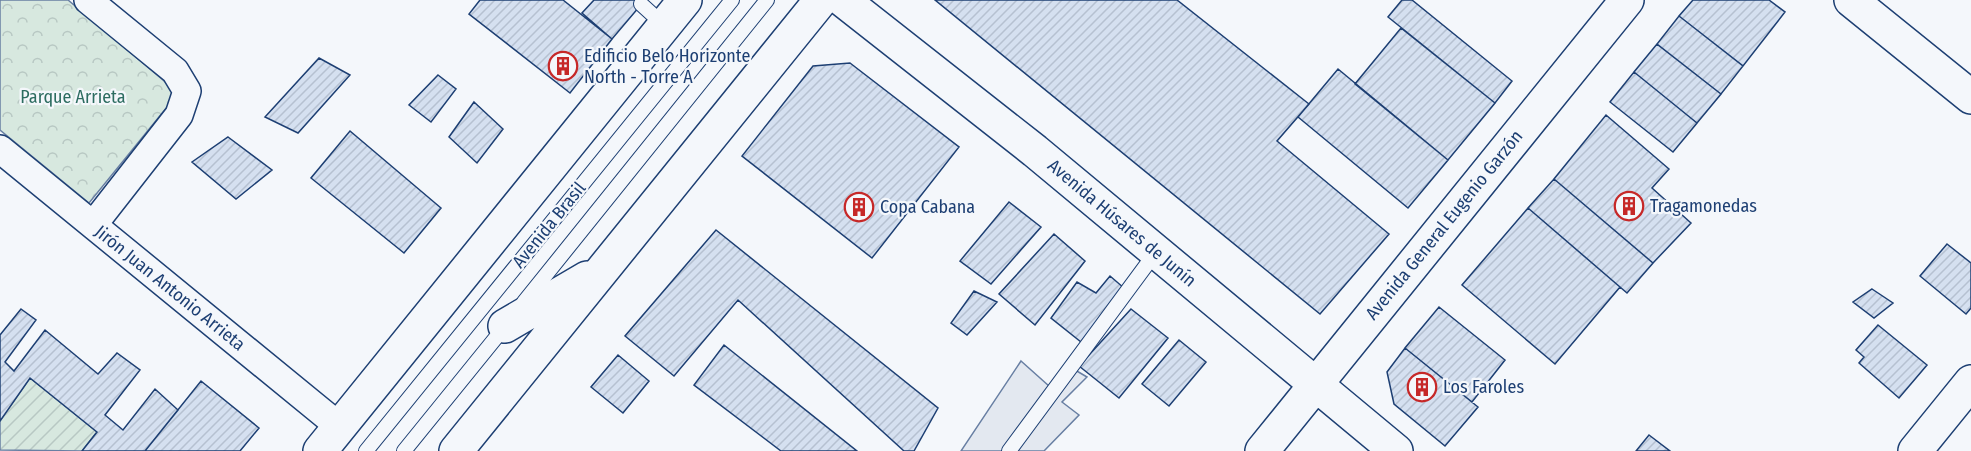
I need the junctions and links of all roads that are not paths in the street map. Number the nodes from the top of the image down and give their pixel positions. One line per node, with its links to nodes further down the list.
1 (87, 0): 11 (street)
2 (685, 0): 17 (main road, Avenida Brasil)
3 (732, 0): 18 (lane, Avenida Brasil)
4 (767, 0): 14 (lane, Avenida Brasil)
5 (821, 0): 13 (main road)
6 (843, 0): 12 (main road, Avenida Húsares de Junín)
7 (1627, 0): 16 (main road, Avenida General Eugenio Garzón)
8 (1851, 0): 9 (main road)
9 (1971, 97)
10 (0, 149): 11 (street, Jirón Juan Antonio Arrieta)
11 (93, 225): 17 (street, Jirón Juan Antonio Arrieta)
12 (1156, 252): 16 (main road, Avenida Húsares de Junín); 21 (lane)
13 (605, 267): 14 (main road); 20 (main road)
14 (506, 326): 19 (lane, Avenida Brasil)
15 (1971, 382): 24 (main road)
16 (1316, 384): 22 (main road, Avenida General Eugenio Garzón); 23 (main road, Avenida Húsares de Junín)
17 (330, 439)
18 (366, 451)
19 (404, 451)
20 (456, 451)
21 (1009, 451)
22 (1262, 451)
23 (1396, 451)
24 (1915, 451)

